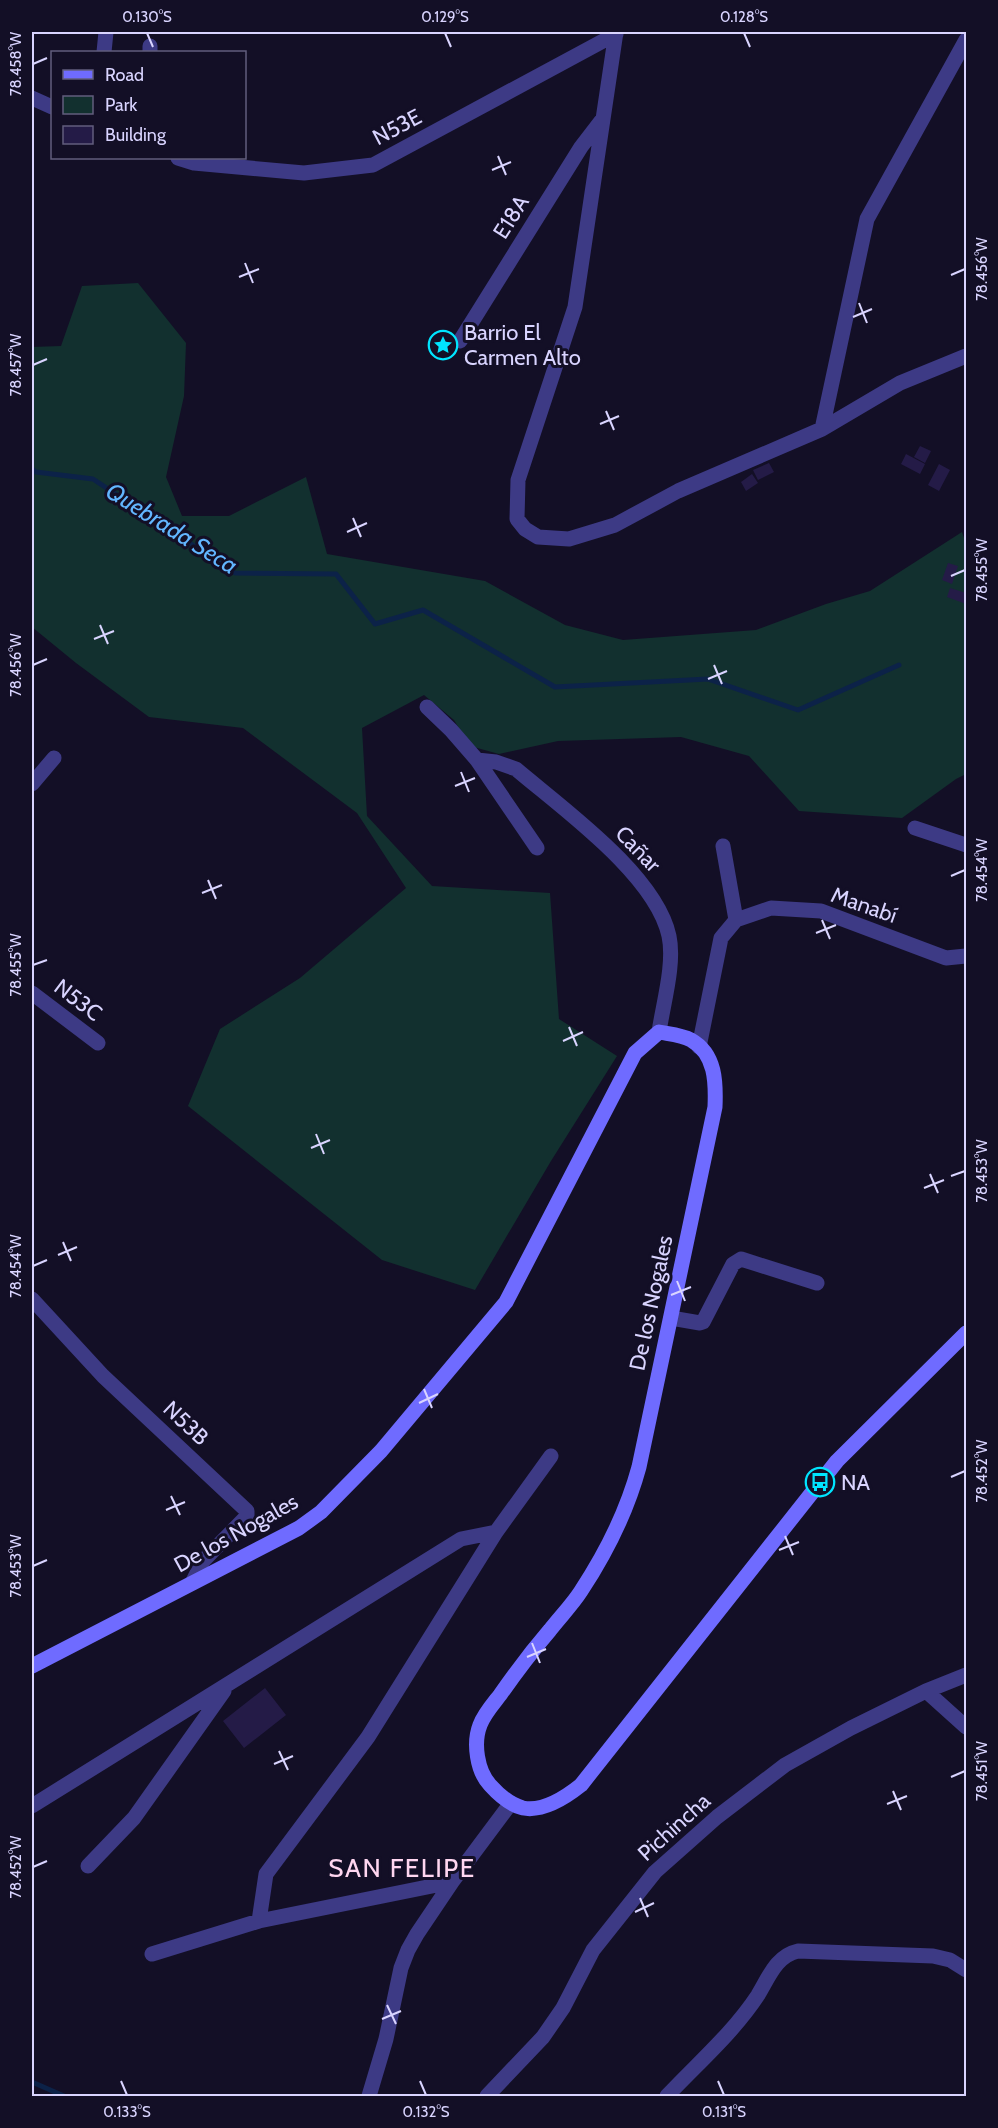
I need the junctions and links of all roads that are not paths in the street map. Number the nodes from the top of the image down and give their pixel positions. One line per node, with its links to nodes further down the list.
1 (106, 32): 4 (street)
2 (616, 33): 7 (street); 8 (street, N53E)
3 (966, 40): 11 (street)
4 (104, 51)
5 (32, 98): 6 (street)
6 (51, 107)
7 (603, 118): 9 (street, E18A); 11 (street)
8 (181, 159)
9 (460, 341)
10 (966, 356): 11 (street)
11 (822, 429)
12 (427, 707): 14 (street)
13 (54, 758): 15 (street)
14 (477, 760): 19 (street); 23 (street, Cañar)
15 (32, 784)
16 (915, 828): 17 (street)
17 (966, 845)
18 (723, 846): 20 (street)
19 (537, 848)
20 (736, 920): 21 (street, Manabí); 25 (street)
21 (966, 956)
22 (32, 993): 24 (street, N53C)
23 (659, 1032): 25 (street); 32 (street, De los Nogales)
24 (98, 1043)
25 (699, 1047): 28 (street, De los Nogales)
26 (817, 1283): 28 (street)
27 (32, 1299): 32 (street, N53B)
28 (671, 1318): 38 (street, De los Nogales)
29 (966, 1333): 38 (street)
30 (551, 1456): 31 (street)
31 (496, 1532): 35 (street); 42 (street)
32 (192, 1583): 33 (street, De los Nogales)
33 (32, 1666)
34 (966, 1676): 36 (street, Pichincha)
35 (231, 1683): 39 (street); 40 (street)
36 (926, 1690): 37 (street); 46 (street, Pichincha)
37 (966, 1727)
38 (511, 1803): 41 (street)
39 (32, 1806)
40 (88, 1866)
41 (452, 1882): 42 (street); 45 (street)
42 (259, 1921): 43 (street)
43 (153, 1954)
44 (966, 1970): 47 (street)
45 (369, 2097)
46 (487, 2097)
47 (667, 2097)

